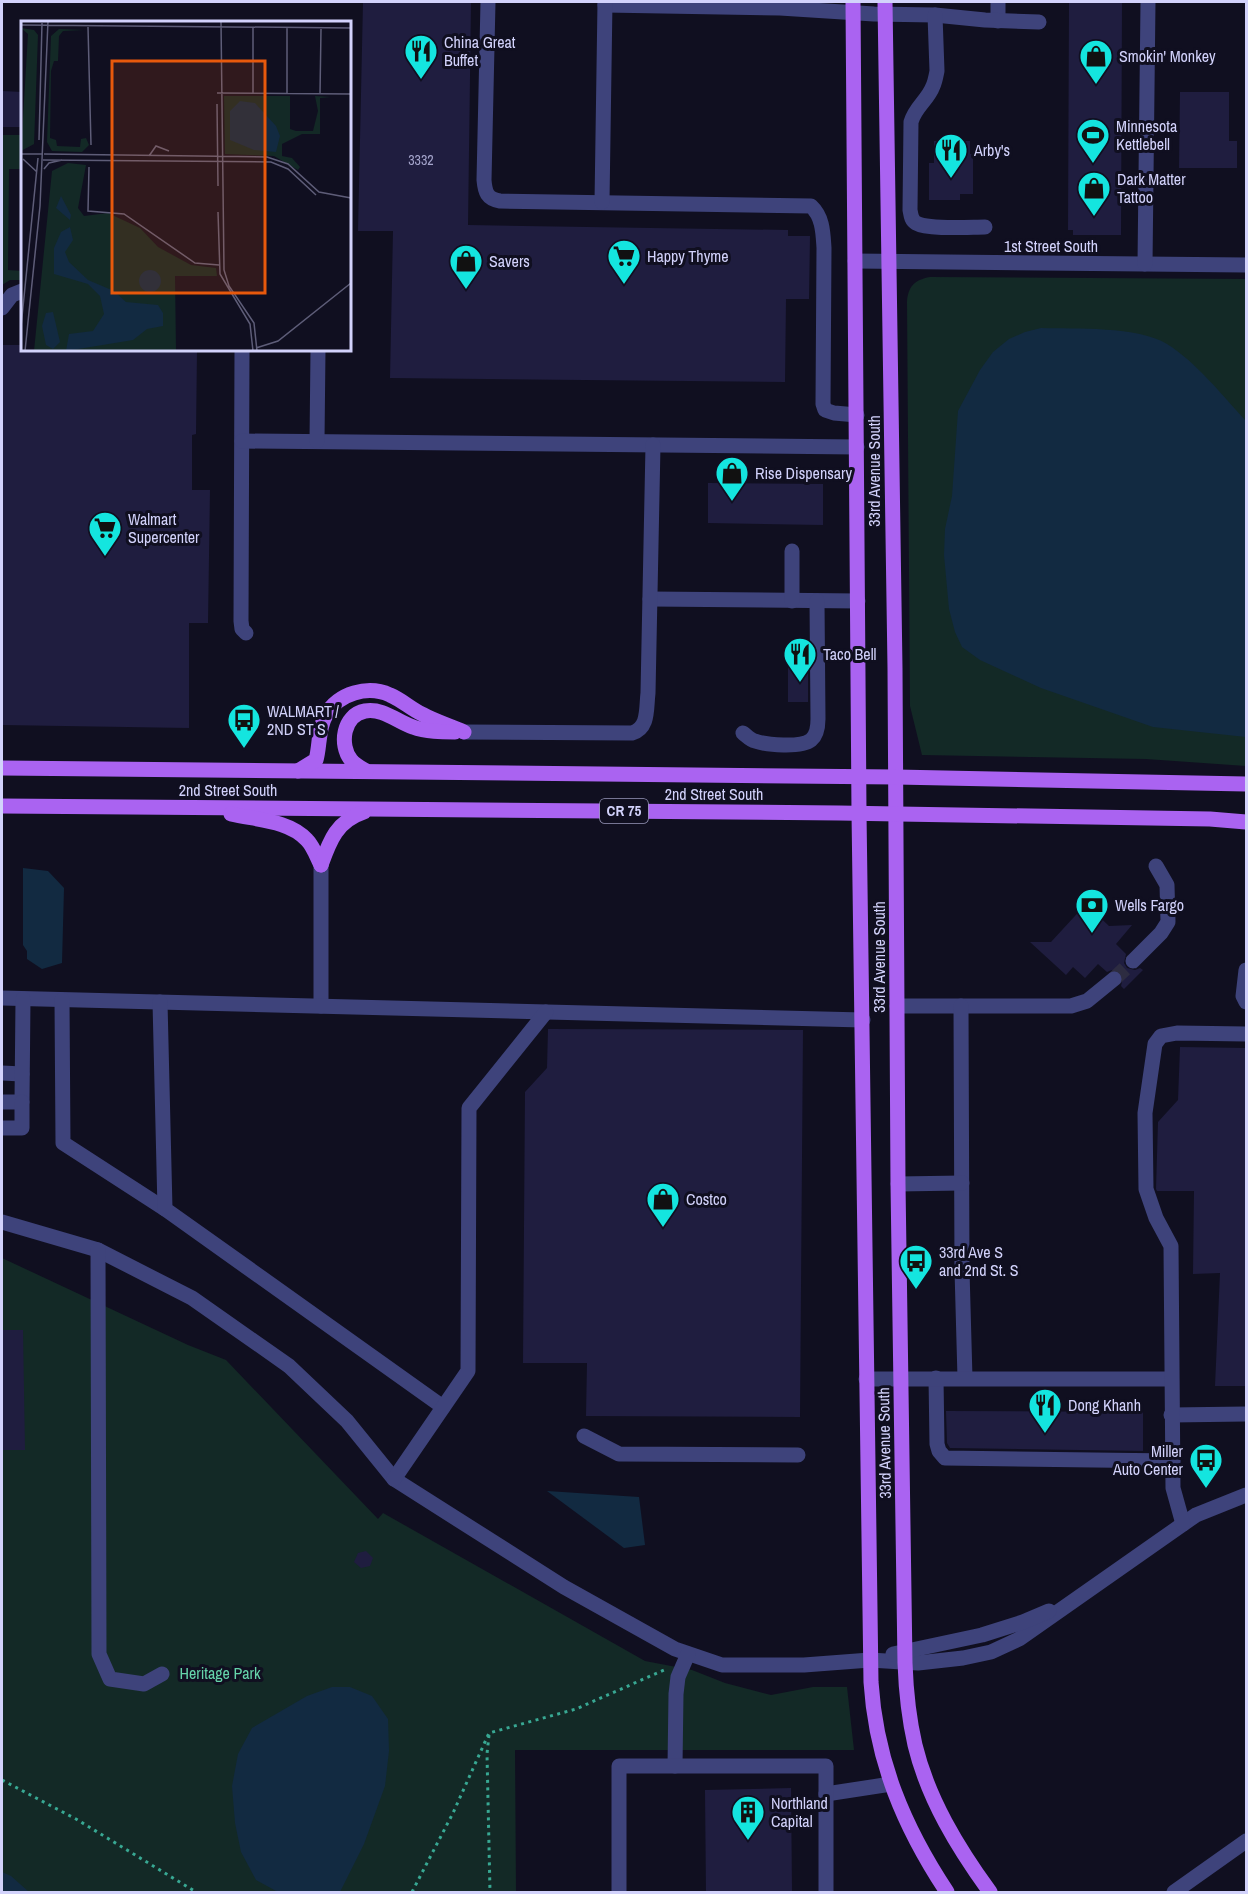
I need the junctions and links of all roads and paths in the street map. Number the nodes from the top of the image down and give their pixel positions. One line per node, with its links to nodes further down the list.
1 (488, 2): 11 (street)
2 (998, 2): 9 (street)
3 (1148, 2): 15 (street)
4 (605, 3): 5 (street); 11 (street)
5 (822, 6): 6 (street)
6 (853, 7): 7 (street); 13 (main road, 33rd Avenue South)
7 (885, 8): 8 (street); 14 (main road, 33rd Avenue South)
8 (935, 15): 9 (street); 12 (street)
9 (998, 21): 10 (street)
10 (1039, 22)
11 (602, 202): 21 (street)
12 (985, 227)
13 (855, 261): 14 (street, 1st Street South); 21 (main road, 33rd Avenue South)
14 (889, 262): 15 (street, 1st Street South); 38 (main road, 33rd Avenue South)
15 (1145, 264): 16 (street, 1st Street South)
16 (1246, 265)
17 (21, 291): 18 (street)
18 (2, 308)
19 (242, 351): 22 (street)
20 (318, 351): 23 (street)
21 (857, 414): 25 (main road, 33rd Avenue South)
22 (242, 441): 23 (street); 31 (street)
23 (317, 441): 24 (street)
24 (653, 445): 25 (street); 27 (street)
25 (857, 447): 30 (main road, 33rd Avenue South)
26 (792, 550): 28 (street)
27 (650, 599): 28 (street); 32 (street)
28 (792, 601): 29 (street)
29 (817, 601): 30 (street); 33 (street)
30 (858, 601): 37 (main road, 33rd Avenue South)
31 (246, 633)
32 (464, 732): 35 (main road); 36 (main road)
33 (743, 733)
34 (2, 768): 35 (main road, 2nd Street South / CR 75)
35 (298, 771): 36 (main road, 2nd Street South / CR 75)
36 (366, 771): 37 (main road, 2nd Street South / CR 75)
37 (859, 777): 38 (main road, 2nd Street South / CR 75); 43 (main road, 33rd Avenue South)
38 (896, 777): 39 (main road, 2nd Street South / CR 75); 44 (main road, 33rd Avenue South)
39 (1246, 784)
40 (2, 806): 41 (main road, 2nd Street South / CR 75)
41 (207, 808): 42 (main road, 2nd Street South / CR 75); 46 (main road)
42 (373, 809): 43 (main road, 2nd Street South / CR 75); 46 (main road)
43 (859, 813): 44 (main road, 2nd Street South / CR 75); 60 (main road, 33rd Avenue South)
44 (896, 813): 45 (main road, 2nd Street South / CR 75); 57 (main road, 33rd Avenue South)
45 (1246, 822)
46 (321, 865): 56 (street)
47 (1156, 866): 48 (street)
48 (1133, 961)
49 (1246, 970): 55 (street)
50 (1113, 979): 58 (street)
51 (2, 998): 52 (street)
52 (23, 999): 53 (street); 63 (street)
53 (62, 1000): 54 (street); 69 (street)
54 (160, 1002): 56 (street); 69 (street)
55 (1246, 1002)
56 (321, 1006): 59 (street)
57 (897, 1006): 58 (street); 67 (main road, 33rd Avenue South)
58 (961, 1006): 68 (street)
59 (546, 1012): 60 (street); 77 (street)
60 (862, 1020): 75 (main road, 33rd Avenue South)
61 (1246, 1034): 76 (street)
62 (2, 1073): 63 (street)
63 (22, 1074): 65 (street)
64 (2, 1102): 65 (street)
65 (22, 1102): 66 (street)
66 (2, 1128)
67 (898, 1184): 68 (street); 72 (main road, 33rd Avenue South)
68 (962, 1184): 74 (street)
69 (165, 1209): 77 (street)
70 (2, 1222): 71 (street)
71 (98, 1250): 83 (street); 90 (street)
72 (901, 1378): 73 (street); 75 (street); 87 (main road, 33rd Avenue South)
73 (936, 1378): 74 (street); 82 (street)
74 (965, 1378): 76 (street)
75 (867, 1379): 88 (main road, 33rd Avenue South)
76 (1171, 1379): 78 (street)
77 (443, 1407): 83 (street)
78 (1172, 1414): 79 (street); 82 (street)
79 (1246, 1414)
80 (584, 1436): 81 (street)
81 (798, 1455)
82 (1173, 1461): 85 (street)
83 (394, 1479): 86 (street)
84 (1246, 1495): 85 (street)
85 (1183, 1524): 87 (street)
86 (688, 1654): 88 (street); 92 (street)
87 (904, 1657): 88 (street); 103 (main road, 33rd Avenue South)
88 (870, 1660): 94 (main road, 33rd Avenue South)
89 (668, 1668): 91 (path)
90 (162, 1674)
91 (489, 1733): 98 (path); 99 (path)
92 (675, 1766): 95 (street); 100 (street)
93 (2, 1779): 97 (path)
94 (891, 1784): 95 (street); 102 (main road, 33rd Avenue South)
95 (826, 1794): 101 (street)
96 (1246, 1840): 104 (street)
97 (196, 1893)
98 (412, 1893)
99 (490, 1893)
100 (619, 1893)
101 (826, 1893)
102 (947, 1893)
103 (990, 1893)
104 (1174, 1893)

